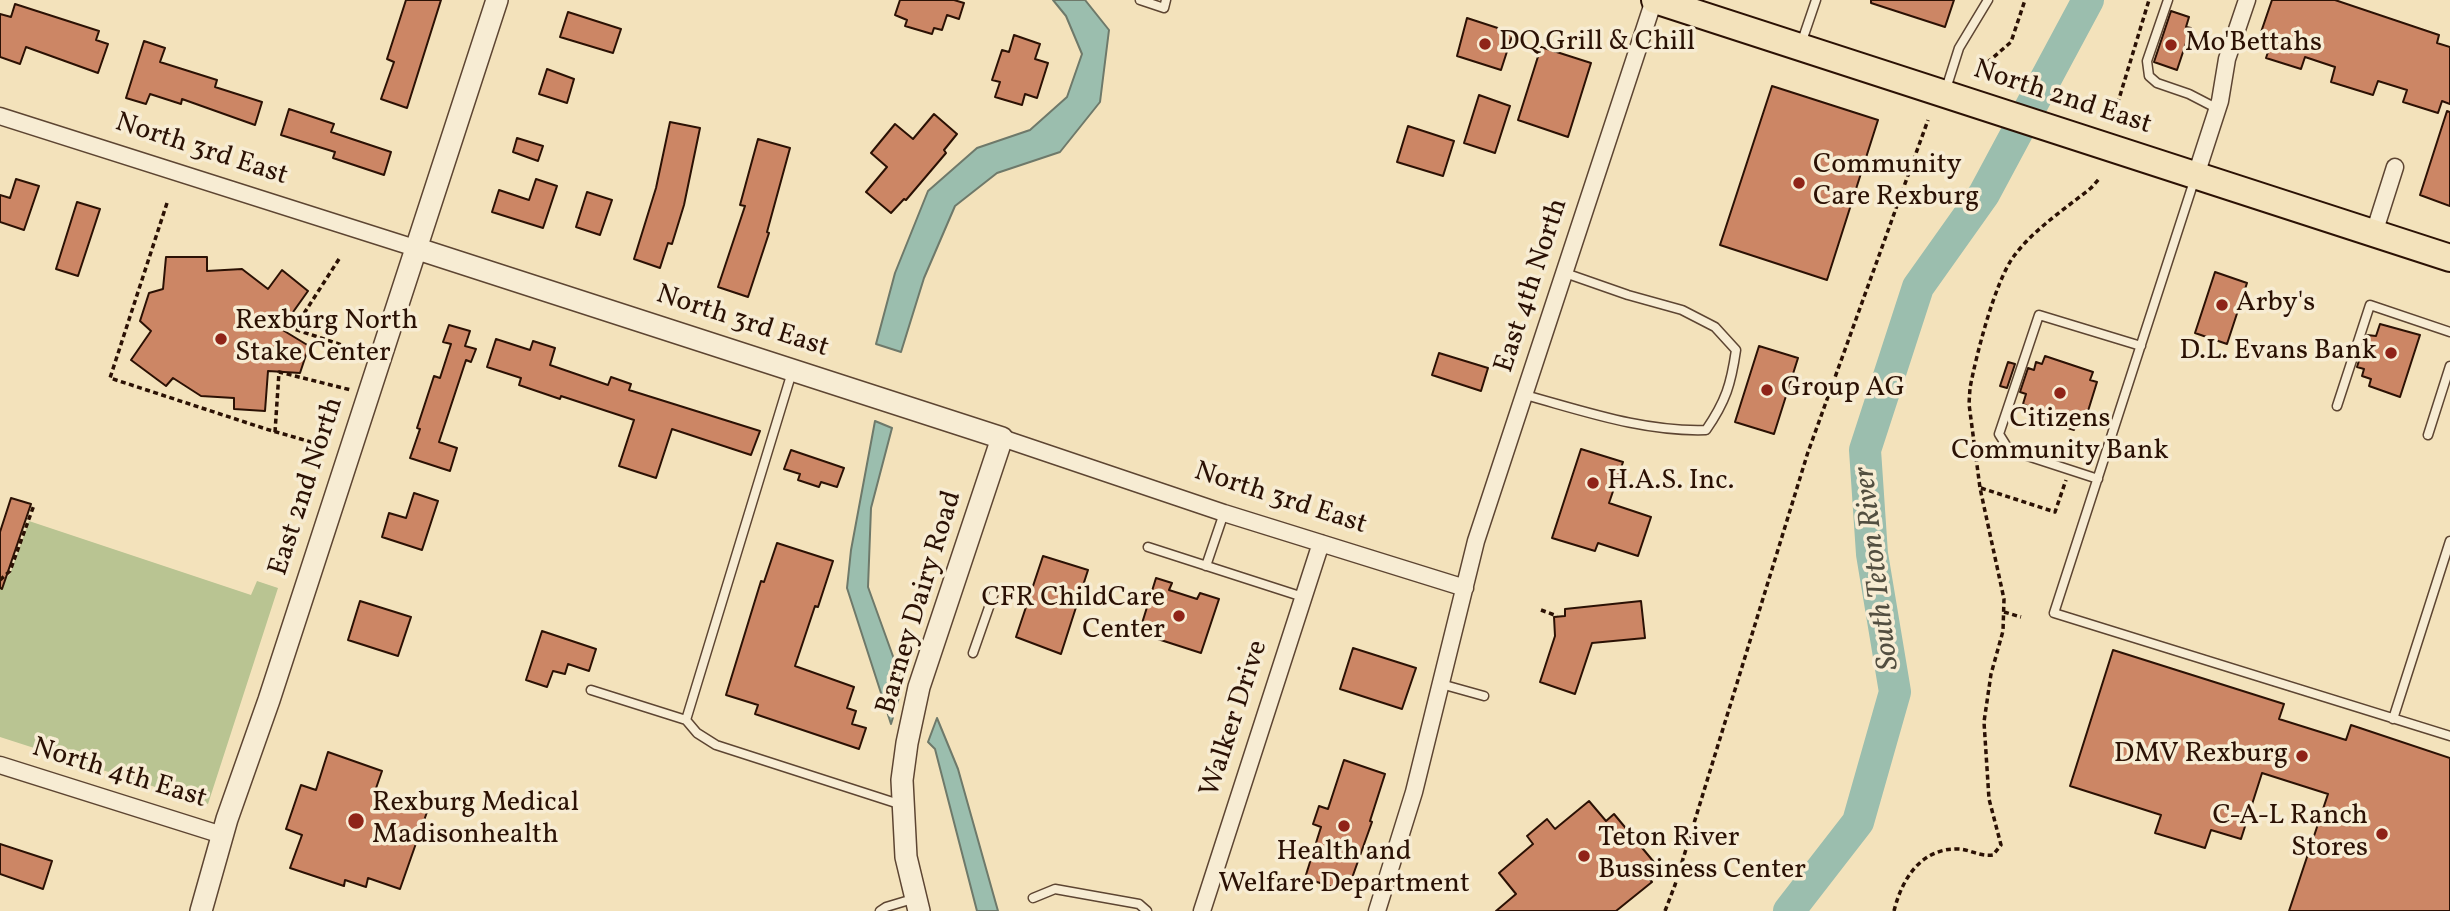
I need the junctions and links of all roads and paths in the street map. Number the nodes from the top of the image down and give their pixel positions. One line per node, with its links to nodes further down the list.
1 (498, 0): 22 (street, East 2nd North)
2 (1140, 0): 3 (lane)
3 (1167, 0)
4 (1655, 0): 11 (main road, North 2nd East); 25 (street, East 4th North)
5 (1816, 0): 11 (lane)
6 (1988, 0): 13 (lane)
7 (2025, 0): 12 (path)
8 (2148, 0): 15 (path)
9 (2168, 0): 14 (lane)
10 (2247, 0): 14 (street)
11 (1800, 47): 13 (main road, North 2nd East)
12 (1981, 68)
13 (1945, 94): 19 (main road, North 2nd East)
14 (2218, 109): 19 (street)
15 (2115, 111)
16 (0, 116): 22 (street, North 3rd East)
17 (1928, 120): 73 (path)
18 (2395, 167): 21 (street)
19 (2196, 175): 21 (main road, North 2nd East); 27 (lane)
20 (167, 203): 34 (path)
21 (2374, 233): 23 (main road, North 2nd East)
22 (415, 248): 30 (street, North 3rd East); 65 (street, East 2nd North)
23 (2450, 258)
24 (338, 259): 28 (path)
25 (1565, 273): 32 (street, East 4th North); 32 (lane)
26 (2450, 332): 33 (lane)
27 (2141, 346): 39 (lane); 39 (lane)
28 (365, 353)
29 (2450, 366): 35 (lane)
30 (793, 369): 36 (street, North 3rd East); 61 (lane)
31 (353, 391): 34 (path)
32 (1525, 395): 48 (street, East 4th North)
33 (2337, 406)
34 (275, 432): 37 (path)
35 (2428, 435)
36 (1002, 438): 42 (street, North 3rd East); 64 (street, Barney Dairy Road)
37 (325, 446)
38 (2067, 478): 40 (path)
39 (2098, 479): 60 (lane)
40 (1980, 488)
41 (34, 505): 47 (path)
42 (1224, 513): 44 (street, North 3rd East); 46 (lane)
43 (2450, 541): 60 (lane)
44 (1321, 543): 48 (street, North 3rd East); 50 (street, Walker Drive)
45 (1148, 547): 46 (lane)
46 (1206, 566): 50 (lane)
47 (0, 580)
48 (1465, 588): 57 (street, East 4th North)
49 (995, 590): 55 (lane)
50 (1303, 597): 71 (street, Walker Drive)
51 (1541, 610): 53 (path)
52 (2004, 612): 54 (path)
53 (1557, 616)
54 (2021, 617)
55 (973, 653)
56 (1991, 674): 74 (path)
57 (1441, 684): 59 (lane); 72 (street, East 4th North)
58 (591, 690): 61 (lane)
59 (1484, 696)
60 (2393, 719): 62 (lane)
61 (686, 720): 64 (lane)
62 (2450, 736)
63 (0, 765): 65 (street, North 4th East)
64 (902, 805): 67 (street, Barney Dairy Road)
65 (222, 835): 68 (street, East 2nd North)
66 (1033, 898): 70 (lane)
67 (918, 905): 69 (lane)
68 (201, 911)
69 (880, 911)
70 (1147, 911)
71 (1202, 911)
72 (1377, 911)
73 (1665, 911)
74 (1894, 911)

